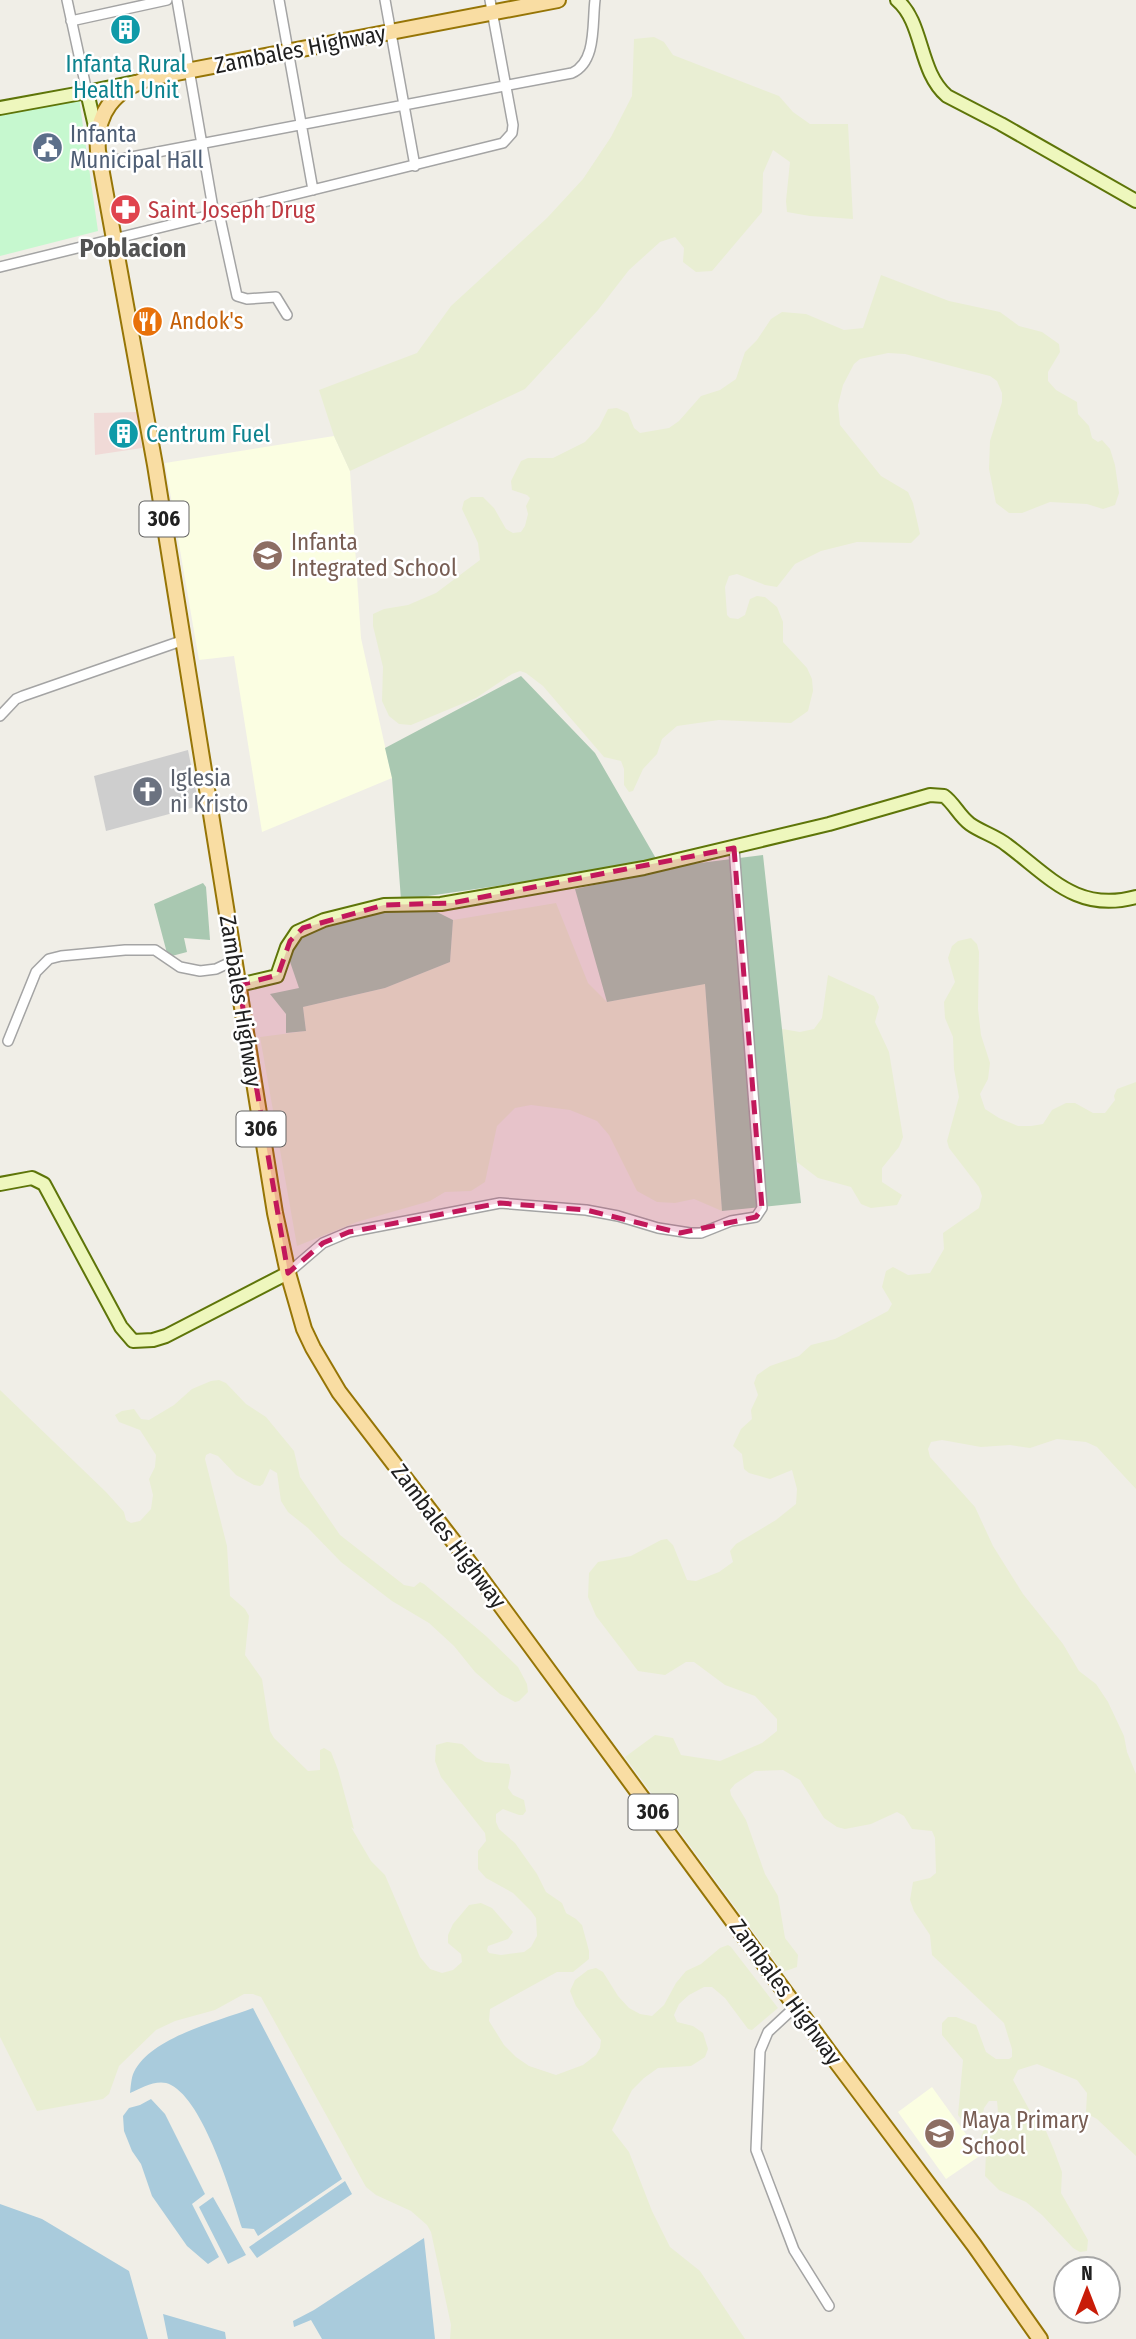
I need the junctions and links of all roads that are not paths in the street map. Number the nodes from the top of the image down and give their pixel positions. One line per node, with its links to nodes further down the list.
1 (67, 0): 10 (street)
2 (167, 0): 10 (street)
3 (177, 0): 13 (street)
4 (279, 0): 12 (street)
5 (385, 0): 11 (street)
6 (558, 0): 9 (main road, Zambales Highway / 306)
7 (595, 0): 15 (street)
8 (897, 0): 25 (street)
9 (491, 6): 11 (main road, Zambales Highway / 306); 15 (street)
10 (72, 21): 16 (street)
11 (390, 31): 12 (main road, Zambales Highway / 306); 17 (street)
12 (288, 52): 13 (main road, Zambales Highway / 306); 19 (street)
13 (190, 70): 14 (main road, Zambales Highway / 306); 21 (street)
14 (140, 81): 16 (street); 20 (main road, Zambales Highway / 306)
15 (506, 85): 17 (street); 23 (street)
16 (87, 92): 18 (street); 20 (street)
17 (403, 105): 19 (street); 23 (street)
18 (0, 108)
19 (302, 125): 21 (street); 24 (street)
20 (97, 137): 22 (main road, Zambales Highway / 306)
21 (202, 145): 22 (street); 26 (street)
22 (100, 163): 27 (main road, Zambales Highway / 306)
23 (415, 166): 24 (street)
24 (313, 190): 26 (street)
25 (1136, 201)
26 (217, 213): 27 (street); 29 (street)
27 (115, 237): 28 (street); 30 (main road, Zambales Highway / 306)
28 (0, 267)
29 (287, 315)
30 (184, 640): 31 (street); 34 (main road, Zambales Highway / 306)
31 (0, 716)
32 (734, 848): 33 (street); 35 (street); 38 (street)
33 (1136, 897)
34 (235, 960): 35 (main road, Zambales Highway / 306); 36 (street)
35 (239, 985): 38 (main road, Zambales Highway / 306)
36 (8, 1041)
37 (0, 1184): 38 (street)
38 (288, 1273): 39 (main road, Zambales Highway / 306)
39 (796, 2006): 40 (street); 41 (main road, Zambales Highway / 306)
40 (829, 2306)
41 (1041, 2339)

